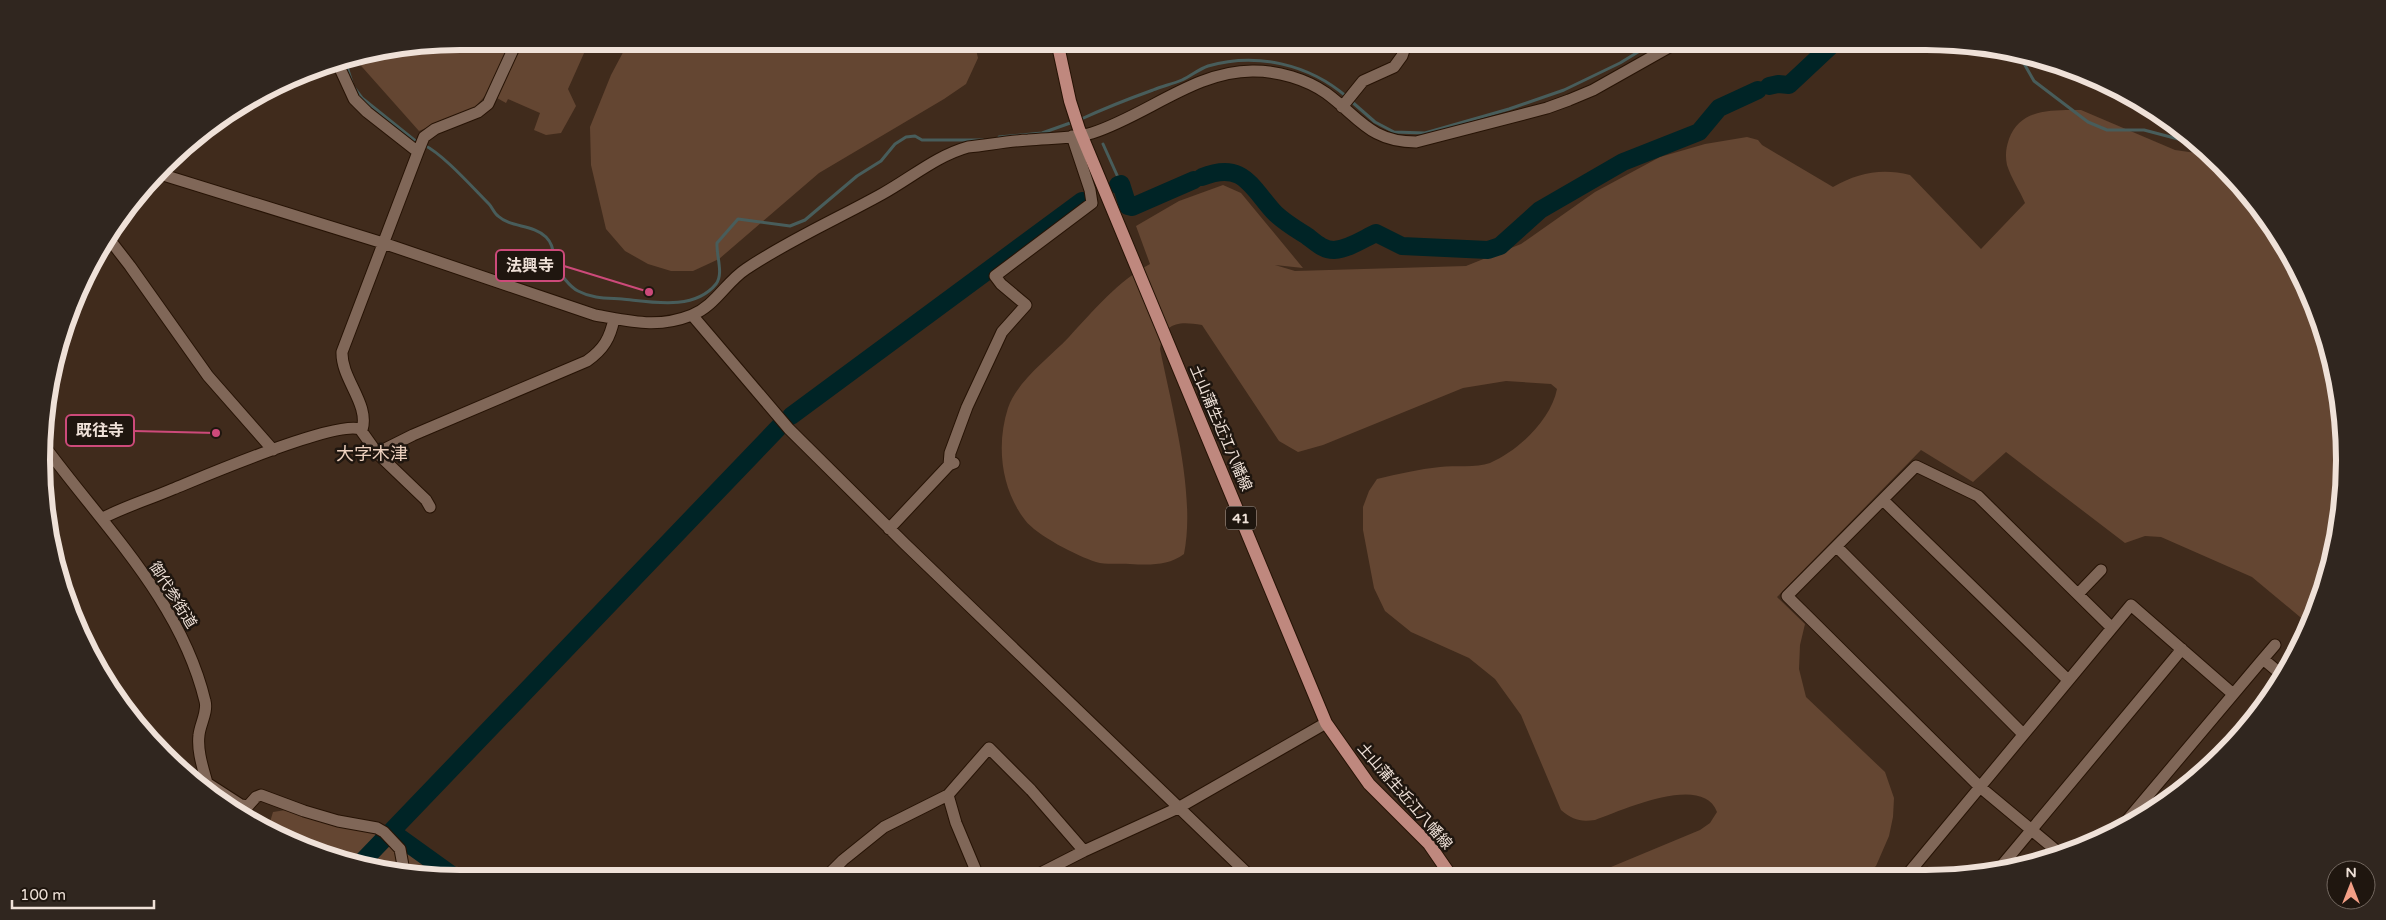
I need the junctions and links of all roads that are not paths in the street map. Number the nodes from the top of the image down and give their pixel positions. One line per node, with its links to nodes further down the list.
1 (513, 50): 8 (street)
2 (1059, 50): 7 (main road, 土山蒲生近江八幡線 / 41)
3 (1404, 50): 6 (street)
4 (1664, 50): 6 (street)
5 (340, 68): 8 (street)
6 (1343, 105): 7 (street)
7 (1078, 133): 12 (street); 21 (street); 32 (main road, 土山蒲生近江八幡線 / 41)
8 (421, 146): 11 (street)
9 (165, 176): 11 (street)
10 (112, 243): 15 (street)
11 (383, 243): 13 (street); 14 (street)
12 (692, 315): 13 (street); 21 (street)
13 (614, 319): 16 (street)
14 (362, 430): 15 (street); 16 (street)
15 (273, 450): 20 (street)
16 (377, 453): 19 (street)
17 (50, 454): 20 (street, 御代参街道)
18 (1883, 500): 22 (street); 24 (street); 30 (street)
19 (430, 507)
20 (103, 518): 34 (street, 御代参街道)
21 (889, 529): 38 (street)
22 (1837, 547): 33 (street); 36 (street)
23 (2101, 570): 24 (street)
24 (2078, 594): 25 (street)
25 (2112, 628): 27 (street); 30 (street)
26 (2275, 645): 28 (street)
27 (2182, 649): 31 (street); 40 (street)
28 (2263, 659): 29 (street); 31 (street)
29 (2277, 671)
30 (2068, 680): 33 (street)
31 (2233, 694): 39 (street)
32 (1326, 723): 38 (street); 51 (main road, 土山蒲生近江八幡線 / 41)
33 (2023, 734): 36 (street)
34 (207, 782)
35 (211, 785): 44 (street, 御代参街道)
36 (1980, 787): 40 (street); 52 (street)
37 (948, 795): 42 (street); 45 (street); 48 (street)
38 (1178, 808): 42 (street); 50 (street)
39 (2132, 814)
40 (2032, 829): 41 (street); 43 (street)
41 (2055, 849)
42 (1084, 851): 49 (street)
43 (2004, 862)
44 (403, 866)
45 (836, 866): 46 (street); 47 (street)
46 (832, 870)
47 (838, 870)
48 (977, 870)
49 (1047, 870)
50 (1244, 870)
51 (1446, 870)
52 (1911, 870)

